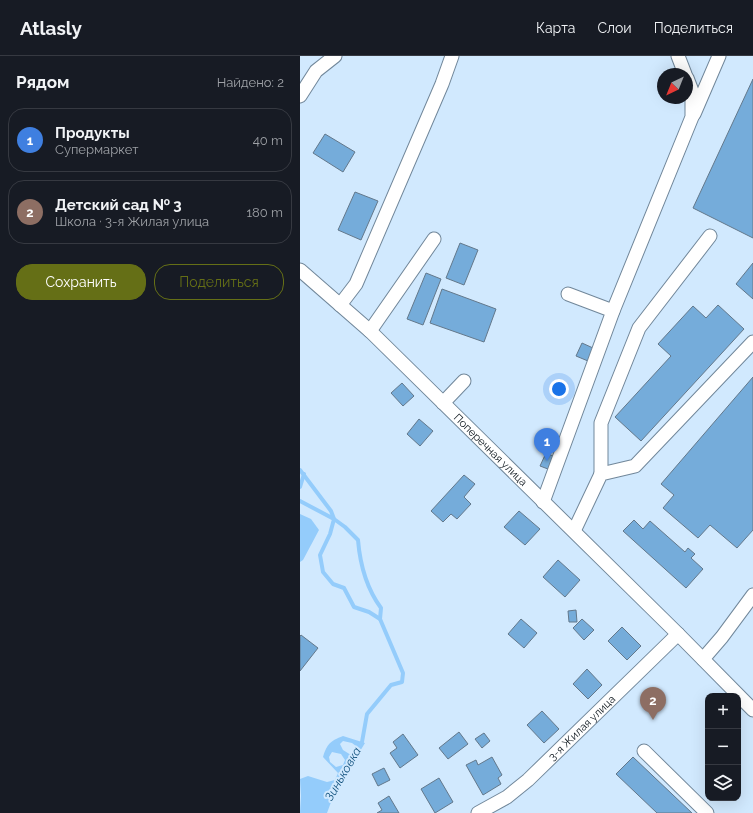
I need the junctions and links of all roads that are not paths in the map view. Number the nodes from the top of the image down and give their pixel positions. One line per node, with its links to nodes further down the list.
1 (335, 56): 6 (street)
2 (452, 56): 13 (street)
3 (678, 56): 5 (street)
4 (719, 56): 8 (street)
5 (683, 68)
6 (300, 96)
7 (692, 104): 8 (street)
8 (692, 117): 14 (street)
9 (710, 236): 19 (street)
10 (434, 239): 15 (street)
11 (300, 270): 13 (street, Поперечная улица)
12 (568, 294): 14 (street)
13 (340, 305): 15 (street, Поперечная улица)
14 (613, 311): 20 (street)
15 (370, 331): 18 (street, Поперечная улица)
16 (753, 342): 19 (street)
17 (464, 381): 18 (street)
18 (443, 403): 20 (street, Поперечная улица)
19 (601, 474): 21 (street)
20 (543, 502): 21 (street, Поперечная улица)
21 (574, 531): 23 (street, Поперечная улица)
22 (753, 596): 24 (street)
23 (678, 634): 24 (street, Поперечная улица); 27 (street, 3-я Жилая улица)
24 (702, 659): 25 (street, Поперечная улица)
25 (753, 710)
26 (644, 751): 28 (street)
27 (478, 813)
28 (706, 813)

